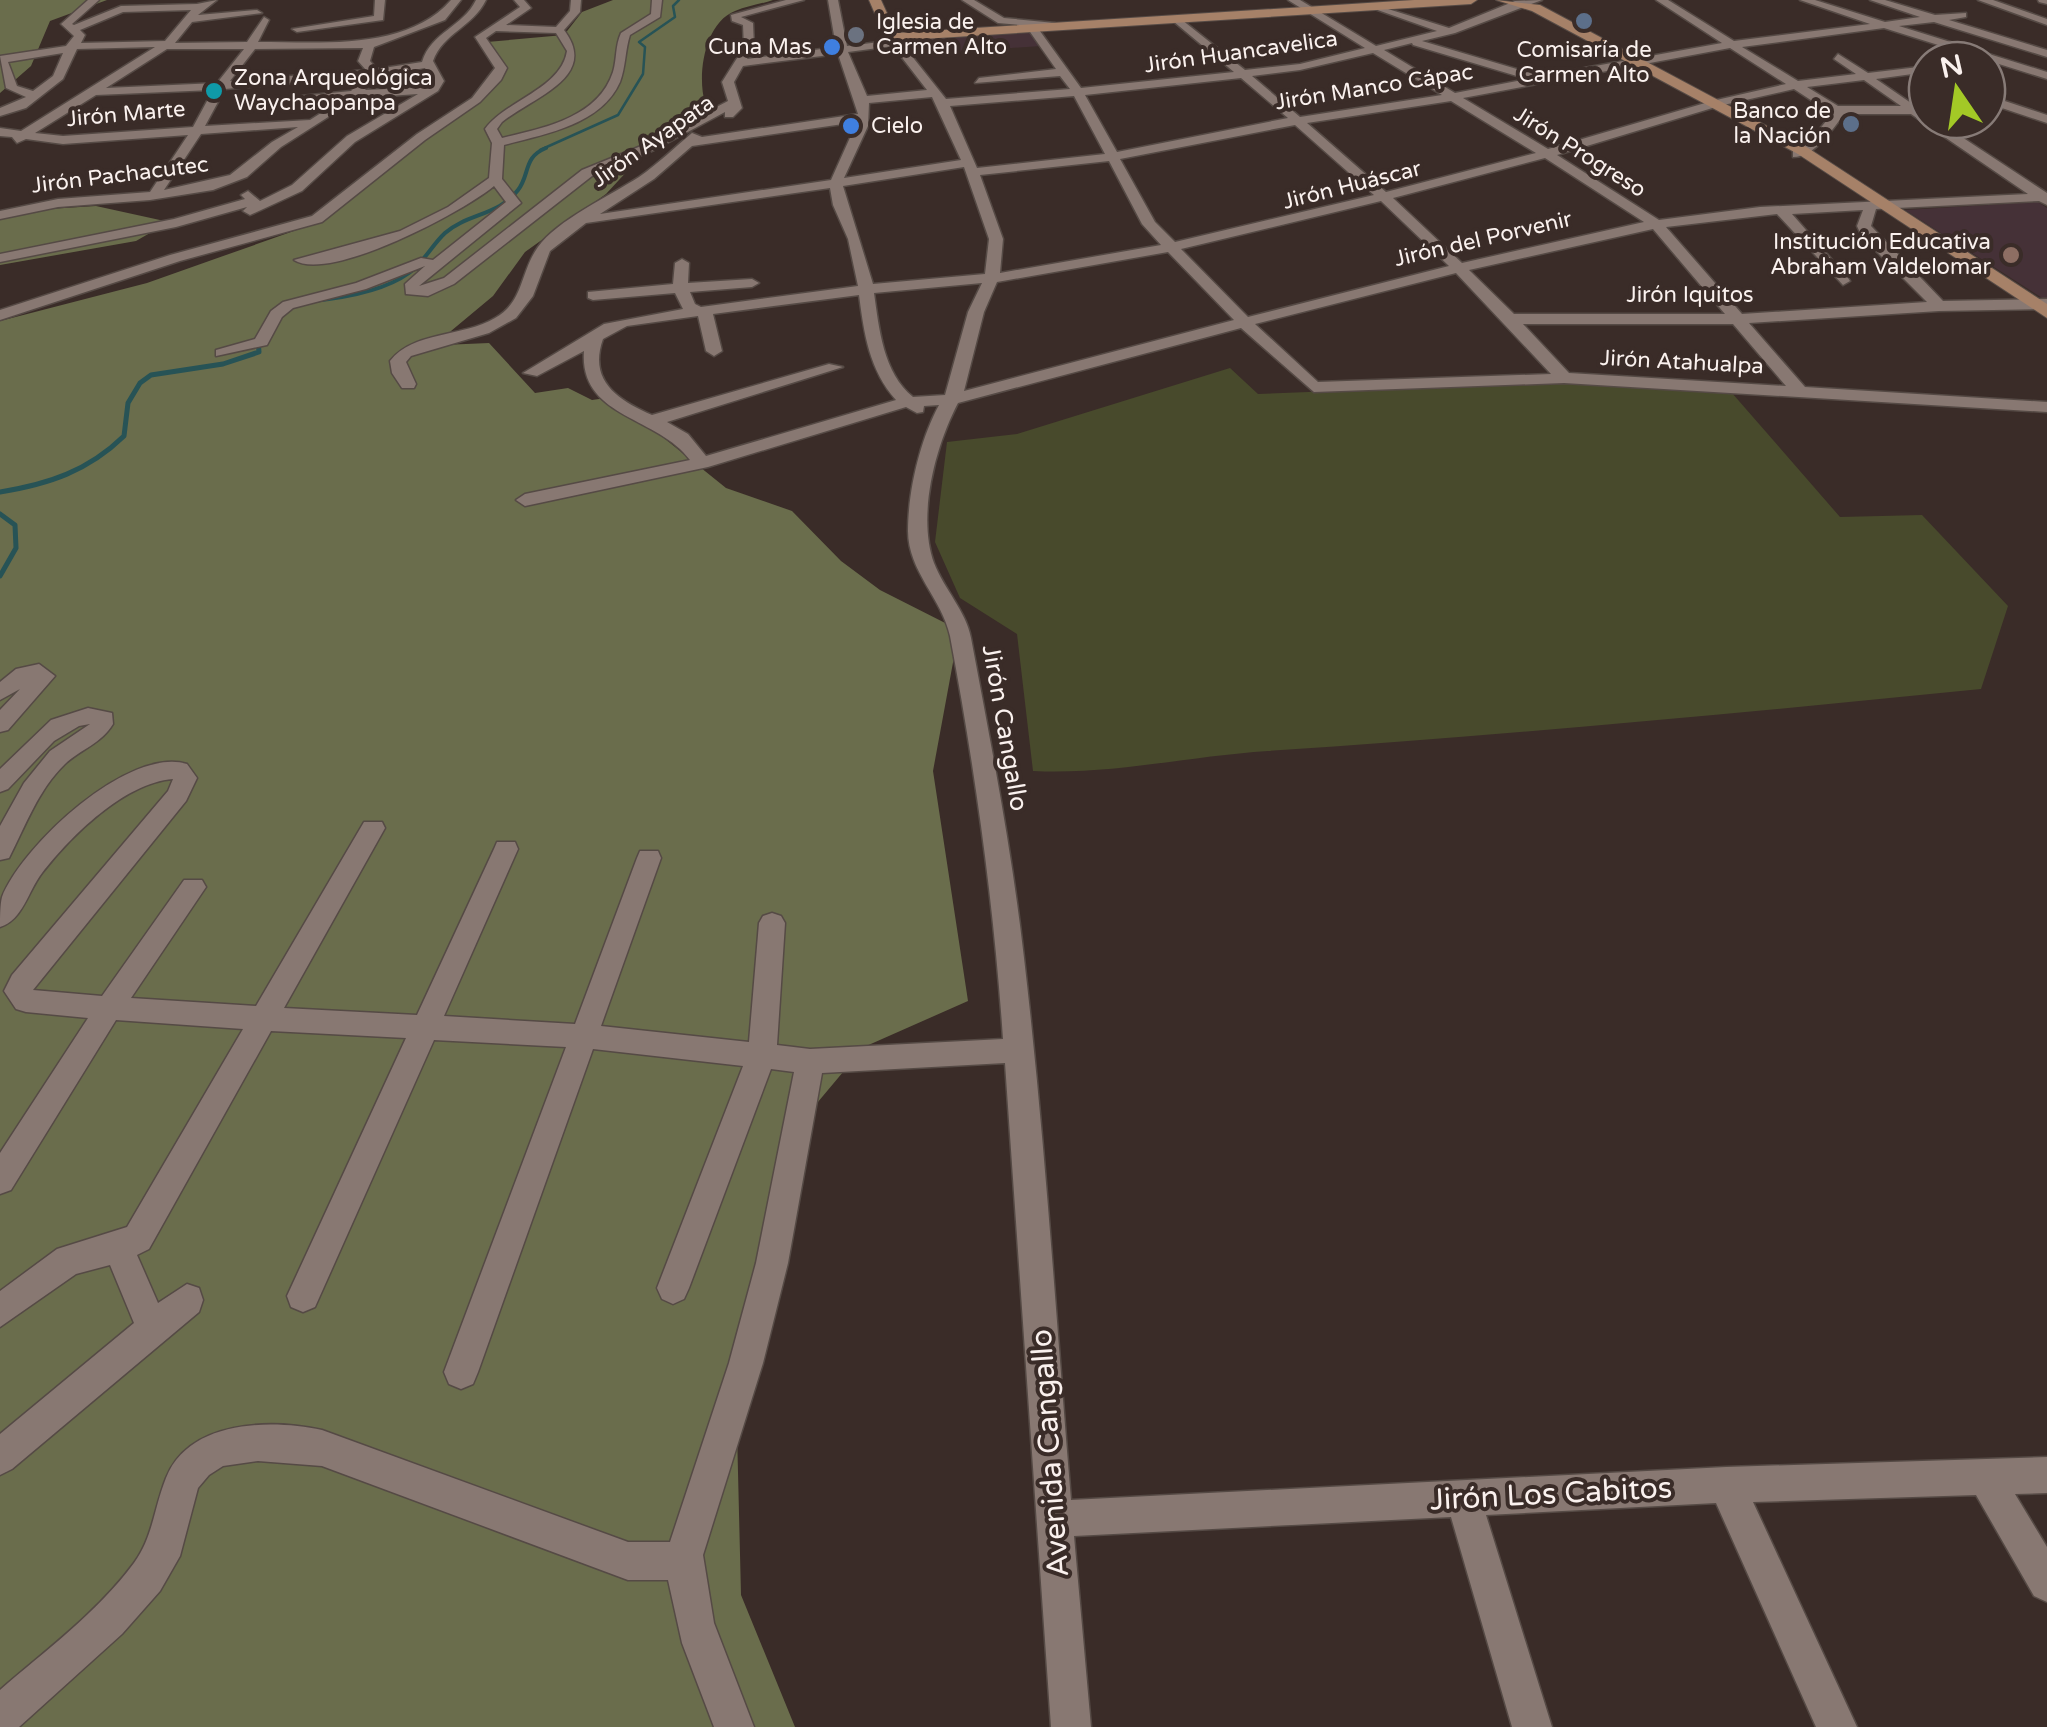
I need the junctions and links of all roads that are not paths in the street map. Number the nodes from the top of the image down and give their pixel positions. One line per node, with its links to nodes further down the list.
1 (94, 0): 37 (street, Jirón Marte)
2 (212, 0): 25 (street)
3 (380, 0): 29 (street)
4 (456, 0): 50 (street)
5 (481, 0): 65 (street)
6 (519, 0): 38 (street)
7 (576, 0): 41 (street)
8 (657, 0): 106 (street)
9 (799, 0): 64 (street, Jirón Ayapata)
10 (833, 0): 53 (street)
11 (874, 0): 43 (street)
12 (966, 0): 26 (street)
13 (1293, 0): 27 (street, Jirón Progreso)
14 (1472, 0): 24 (street)
15 (1502, 0): 22 (street)
16 (1537, 0): 22 (street, Jirón Huancavelica)
17 (1661, 0): 47 (street)
18 (1805, 0): 36 (street)
19 (1875, 0): 31 (street)
20 (1921, 0): 28 (street)
21 (1983, 0): 33 (street)
22 (1517, 2): 42 (street, Jirón Huancavelica); 60 (street)
23 (994, 4): 26 (street)
24 (1369, 4): 27 (street); 42 (street)
25 (199, 7): 32 (street); 37 (street)
26 (982, 9): 35 (street)
27 (1309, 10): 30 (street); 55 (street, Jirón Progreso)
28 (1962, 16): 31 (street, Jirón Manco Cápac); 45 (street)
29 (380, 18): 39 (street); 49 (street)
30 (1177, 19): 35 (street); 70 (street)
31 (1933, 19): 36 (street, Jirón Manco Cápac); 45 (street)
32 (182, 21): 48 (street); 51 (street)
33 (2047, 22)
34 (122, 26): 37 (street)
35 (1076, 26): 40 (street)
36 (1887, 27): 44 (street); 47 (street, Jirón Manco Cápac)
37 (74, 28): 54 (street, Jirón Marte)
38 (494, 28): 41 (street); 127 (street)
39 (297, 29)
40 (1033, 29): 43 (street); 67 (street)
41 (559, 30): 106 (street)
42 (1451, 32): 46 (street, Jirón Huancavelica)
43 (892, 40): 53 (street); 85 (street, Jirón Cangallo)
44 (1926, 40)
45 (2035, 41): 52 (street); 56 (street)
46 (1412, 42): 55 (street, Jirón Huancavelica); 72 (street)
47 (1734, 44): 60 (street, Jirón Manco Cápac); 77 (street)
48 (166, 45): 51 (street); 54 (street); 63 (street)
49 (313, 45): 50 (street); 51 (street)
50 (369, 45): 68 (street)
51 (250, 46): 59 (street)
52 (2007, 48)
53 (842, 49): 64 (street); 87 (street)
54 (68, 52): 58 (street); 61 (street); 82 (street, Jirón Marte)
55 (1376, 52): 70 (street, Jirón Huancavelica); 83 (street, Jirón Progreso)
56 (2047, 54)
57 (1838, 57): 73 (street)
58 (0, 59): 82 (street)
59 (244, 59): 74 (street); 76 (street)
60 (1628, 60): 72 (street, Jirón Manco Cápac); 90 (street)
61 (82, 61)
62 (118, 62): 63 (street)
63 (137, 62): 79 (street)
64 (740, 63): 89 (street, Jirón Ayapata)
65 (429, 64): 68 (street); 78 (street)
66 (2007, 65): 71 (street)
67 (1062, 72): 75 (street); 80 (street)
68 (374, 73): 74 (street); 81 (street, Jirón Pachacutec)
69 (1906, 74): 73 (street, Jirón Huáscar)
70 (1246, 76): 80 (street, Jirón Huancavelica); 98 (street)
71 (2047, 76)
72 (1536, 78): 83 (street, Jirón Manco Cápac)
73 (1868, 78): 77 (street, Jirón Huáscar); 91 (street)
74 (280, 79): 76 (street)
75 (980, 81)
76 (222, 84): 79 (street); 100 (street)
77 (1796, 85): 90 (street, Jirón Huáscar); 93 (street)
78 (431, 90): 81 (street); 119 (street)
79 (92, 92): 102 (street)
80 (1078, 92): 85 (street, Jirón Huancavelica); 111 (street)
81 (360, 93): 86 (street); 99 (street, Jirón Pachacutec)
82 (32, 95): 94 (street, Jirón Marte)
83 (1453, 96): 98 (street, Jirón Manco Cápac); 109 (street, Jirón Progreso)
84 (2031, 97): 88 (street)
85 (938, 98): 87 (street, Jirón Huancavelica); 112 (street, Jirón Cangallo)
86 (276, 99)
87 (862, 100): 96 (street)
88 (2007, 101)
89 (734, 102): 107 (street, Jirón Ayapata); 125 (street)
90 (1712, 104): 103 (street); 109 (street, Jirón Huáscar)
91 (1907, 104)
92 (2007, 108): 97 (street)
93 (1834, 110): 95 (street); 104 (street)
94 (0, 112)
95 (1907, 114)
96 (864, 117): 107 (street); 115 (street)
97 (2047, 120)
98 (1299, 121): 111 (street, Jirón Manco Cápac); 118 (street)
99 (316, 123): 100 (street, Jirón Marte); 113 (street, Jirón Pachacutec)
100 (198, 129): 102 (street, Jirón Marte); 116 (street)
101 (0, 132): 102 (street, Jirón Marte)
102 (22, 135): 108 (street)
103 (1769, 135): 104 (street); 110 (street)
104 (1816, 140): 110 (street)
105 (1960, 140): 117 (street)
106 (498, 143): 114 (street)
107 (684, 144): 123 (street, Jirón Ayapata)
108 (0, 150)
109 (1545, 152): 118 (street, Jirón Huáscar); 124 (street, Jirón Progreso)
110 (1800, 153): 120 (street)
111 (1113, 157): 112 (street, Jirón Manco Cápac); 128 (street)
112 (970, 167): 115 (street, Jirón Manco Cápac); 134 (street, Jirón Cangallo)
113 (226, 181): 116 (street, Jirón Pachacutec); 119 (street)
114 (496, 182): 125 (street); 126 (street)
115 (836, 182): 123 (street, Jirón Manco Cápac); 138 (street)
116 (156, 193): 122 (street, Jirón Pachacutec)
117 (2046, 196): 120 (street, Jirón del Porvenir)
118 (1383, 198): 128 (street, Jirón Huáscar); 133 (street)
119 (248, 207): 127 (street); 130 (street)
120 (1879, 207): 121 (street, Jirón del Porvenir); 140 (street); 141 (street)
121 (1780, 210): 124 (street, Jirón del Porvenir); 135 (street)
122 (0, 215)
123 (575, 222): 154 (street, Jirón Ayapata)
124 (1656, 224): 133 (street, Jirón del Porvenir); 144 (street, Jirón Progreso)
125 (477, 230): 150 (street)
126 (414, 233): 129 (street); 131 (street)
127 (264, 235): 143 (street)
128 (1174, 247): 134 (street, Jirón Huáscar); 146 (street)
129 (410, 249)
130 (0, 258)
131 (301, 260)
132 (682, 263): 137 (street)
133 (1456, 267): 145 (street); 146 (street, Jirón del Porvenir)
134 (992, 276): 138 (street, Jirón Huáscar); 156 (street, Jirón Cangallo)
135 (1844, 281)
136 (752, 283): 137 (street)
137 (680, 288): 139 (street); 142 (street)
138 (866, 290): 142 (street, Jirón Huáscar); 157 (street)
139 (593, 295)
140 (1939, 306): 141 (street, Jirón Iquitos); 144 (street, Jirón Iquitos)
141 (2037, 306): 147 (street)
142 (705, 314): 148 (street, Jirón Huáscar); 149 (street)
143 (0, 316)
144 (1739, 318): 145 (street, Jirón Iquitos); 155 (street, Jirón Progreso)
145 (1512, 319): 153 (street)
146 (1244, 322): 153 (street, Jirón Atahualpa); 156 (street, Jirón del Porvenir)
147 (2047, 323)
148 (593, 339): 152 (street, Jirón Huáscar); 159 (street)
149 (714, 351)
150 (222, 353)
151 (835, 367): 159 (street)
152 (531, 373)
153 (1564, 378): 155 (street, Jirón Atahualpa)
154 (408, 384)
155 (1800, 392): 158 (street, Jirón Atahualpa)
156 (948, 400): 157 (street, Jirón del Porvenir); 160 (street, Jirón Cangallo)
157 (906, 402): 160 (street); 161 (street, Jirón del Porvenir)
158 (2047, 407)
159 (651, 422): 161 (street)
160 (939, 422): 177 (street, Jirón Cangallo)
161 (702, 463): 162 (street, Jirón del Porvenir)
162 (525, 500)
163 (0, 693): 164 (street)
164 (0, 724)
165 (0, 783): 168 (street)
166 (374, 828): 174 (street)
167 (506, 849): 175 (street)
168 (0, 851)
169 (649, 858): 176 (street)
170 (193, 886): 173 (street)
171 (0, 917): 173 (street)
172 (772, 923): 178 (street)
173 (109, 1008): 174 (street); 181 (street)
174 (261, 1018): 175 (street); 182 (street)
175 (425, 1027): 176 (street); 184 (street)
176 (584, 1036): 178 (street); 188 (street)
177 (1020, 1050): 179 (street); 180 (street, Jirón Cangallo)
178 (762, 1054): 179 (street); 183 (street)
179 (810, 1061): 195 (street)
180 (1030, 1178): 194 (street, Avenida Cangallo)
181 (0, 1180)
182 (118, 1248): 186 (street); 187 (street)
183 (673, 1288)
184 (303, 1296)
185 (187, 1300): 187 (street)
186 (0, 1311)
187 (153, 1329): 189 (street)
188 (461, 1372)
189 (0, 1456)
190 (2047, 1475): 191 (street, Jirón Los Cabitos)
191 (1986, 1478): 192 (street, Jirón Los Cabitos); 196 (street)
192 (1726, 1485): 193 (street, Jirón Los Cabitos); 201 (street)
193 (1463, 1498): 194 (street, Jirón Los Cabitos); 200 (street)
194 (1055, 1519): 199 (street, Avenida Cangallo)
195 (684, 1555): 197 (street); 198 (street)
196 (2047, 1583)
197 (0, 1717)
198 (734, 1727)
199 (1072, 1727)
200 (1532, 1727)
201 (1837, 1727)

